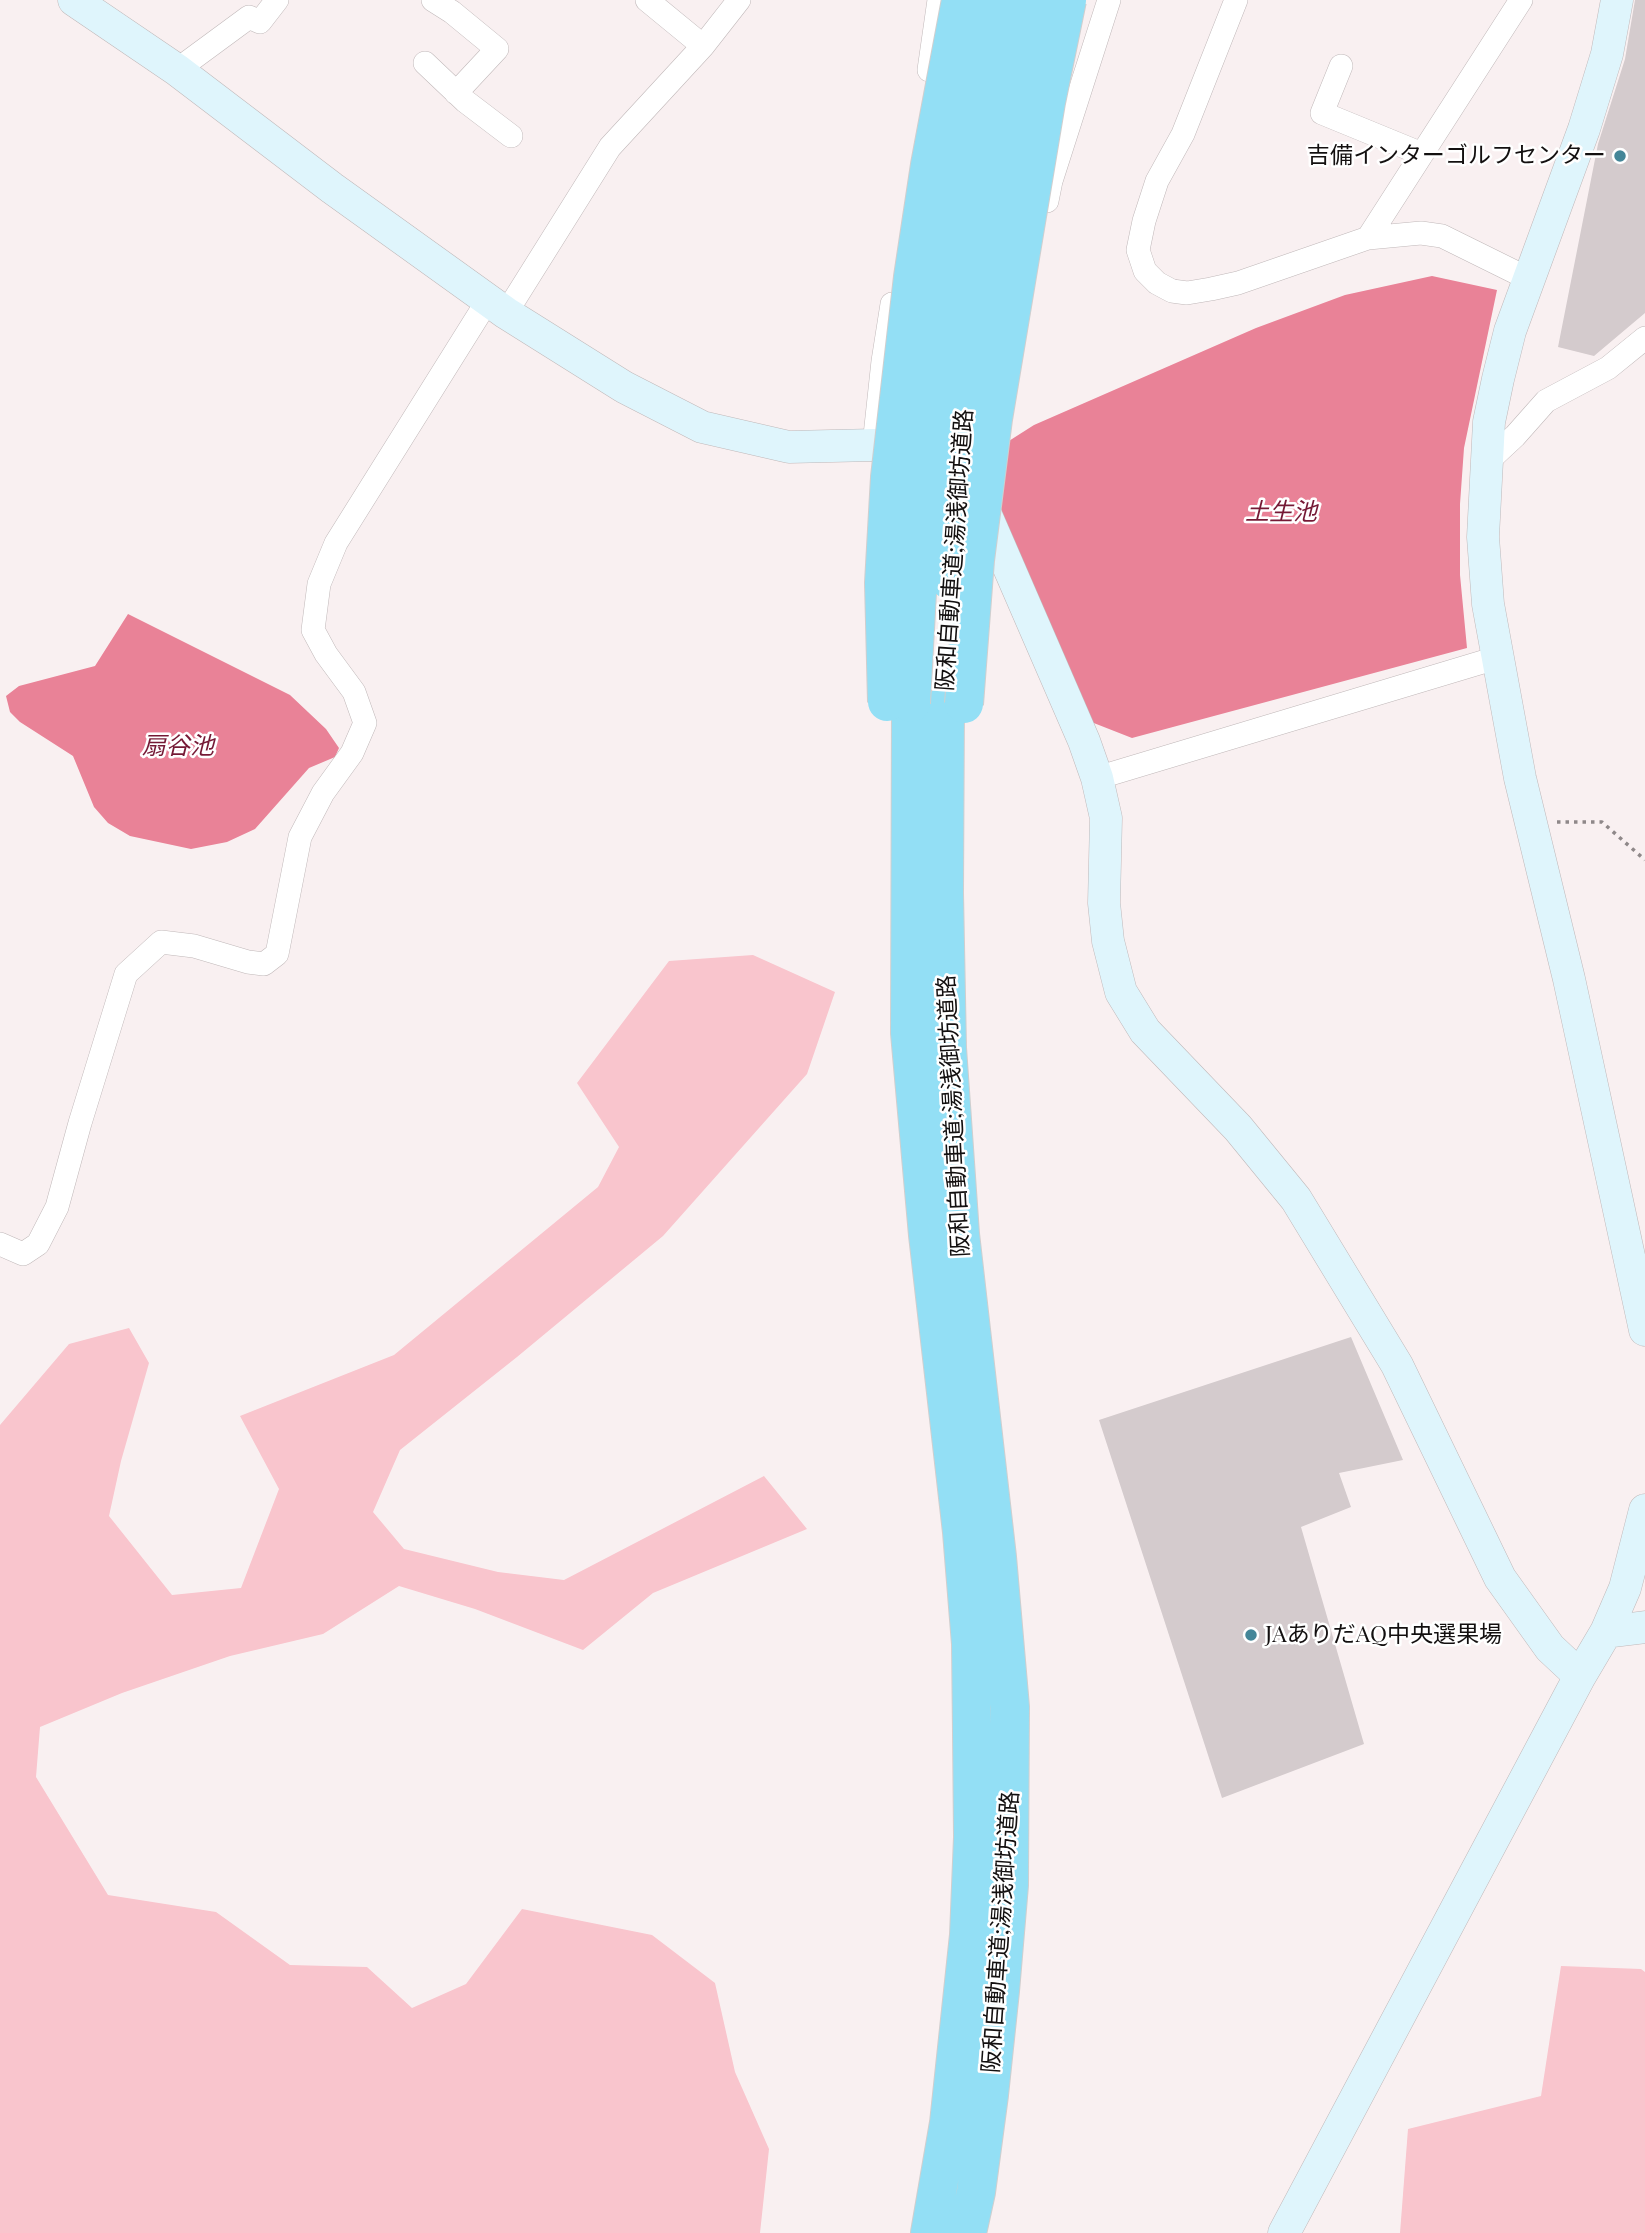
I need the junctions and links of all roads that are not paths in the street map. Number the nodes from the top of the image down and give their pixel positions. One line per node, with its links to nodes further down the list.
1 (74, 0): 18 (street)
2 (277, 0): 18 (street)
3 (433, 0): 19 (street)
4 (647, 0): 15 (street)
5 (739, 0): 15 (street)
6 (939, 0): 26 (street)
7 (961, 0): 30 (highway, bridge)
8 (993, 0): 30 (highway, 阪和自動車道;湯浅御坊道路, bridge)
9 (1030, 0): 30 (highway, 阪和自動車道;湯浅御坊道路, bridge)
10 (1068, 0): 30 (highway, bridge)
11 (1109, 0): 26 (street)
12 (1236, 0): 22 (street)
13 (1521, 0): 21 (street)
14 (1617, 0): 23 (street)
15 (703, 46): 24 (street)
16 (425, 63): 19 (street)
17 (1341, 66): 21 (street)
18 (177, 71): 24 (street)
19 (456, 93): 20 (street)
20 (511, 136)
21 (1422, 153): 22 (street)
22 (1368, 238): 23 (street)
23 (1529, 279): 28 (street)
24 (497, 306): 27 (street); 32 (street)
25 (1645, 338): 28 (street)
26 (883, 361): 27 (street)
27 (874, 445): 31 (street)
28 (1486, 463): 29 (street)
29 (1496, 658): 31 (street); 33 (street)
30 (927, 704): 38 (highway, 阪和自動車道;湯浅御坊道路); 39 (highway, 阪和自動車道;湯浅御坊道路)
31 (1097, 779): 37 (street)
32 (0, 1244)
33 (1645, 1330)
34 (1645, 1510): 36 (street)
35 (1645, 1627): 36 (street)
36 (1606, 1632): 37 (street)
37 (1580, 1676): 40 (street)
38 (930, 2233)
39 (967, 2233)
40 (1284, 2233)

